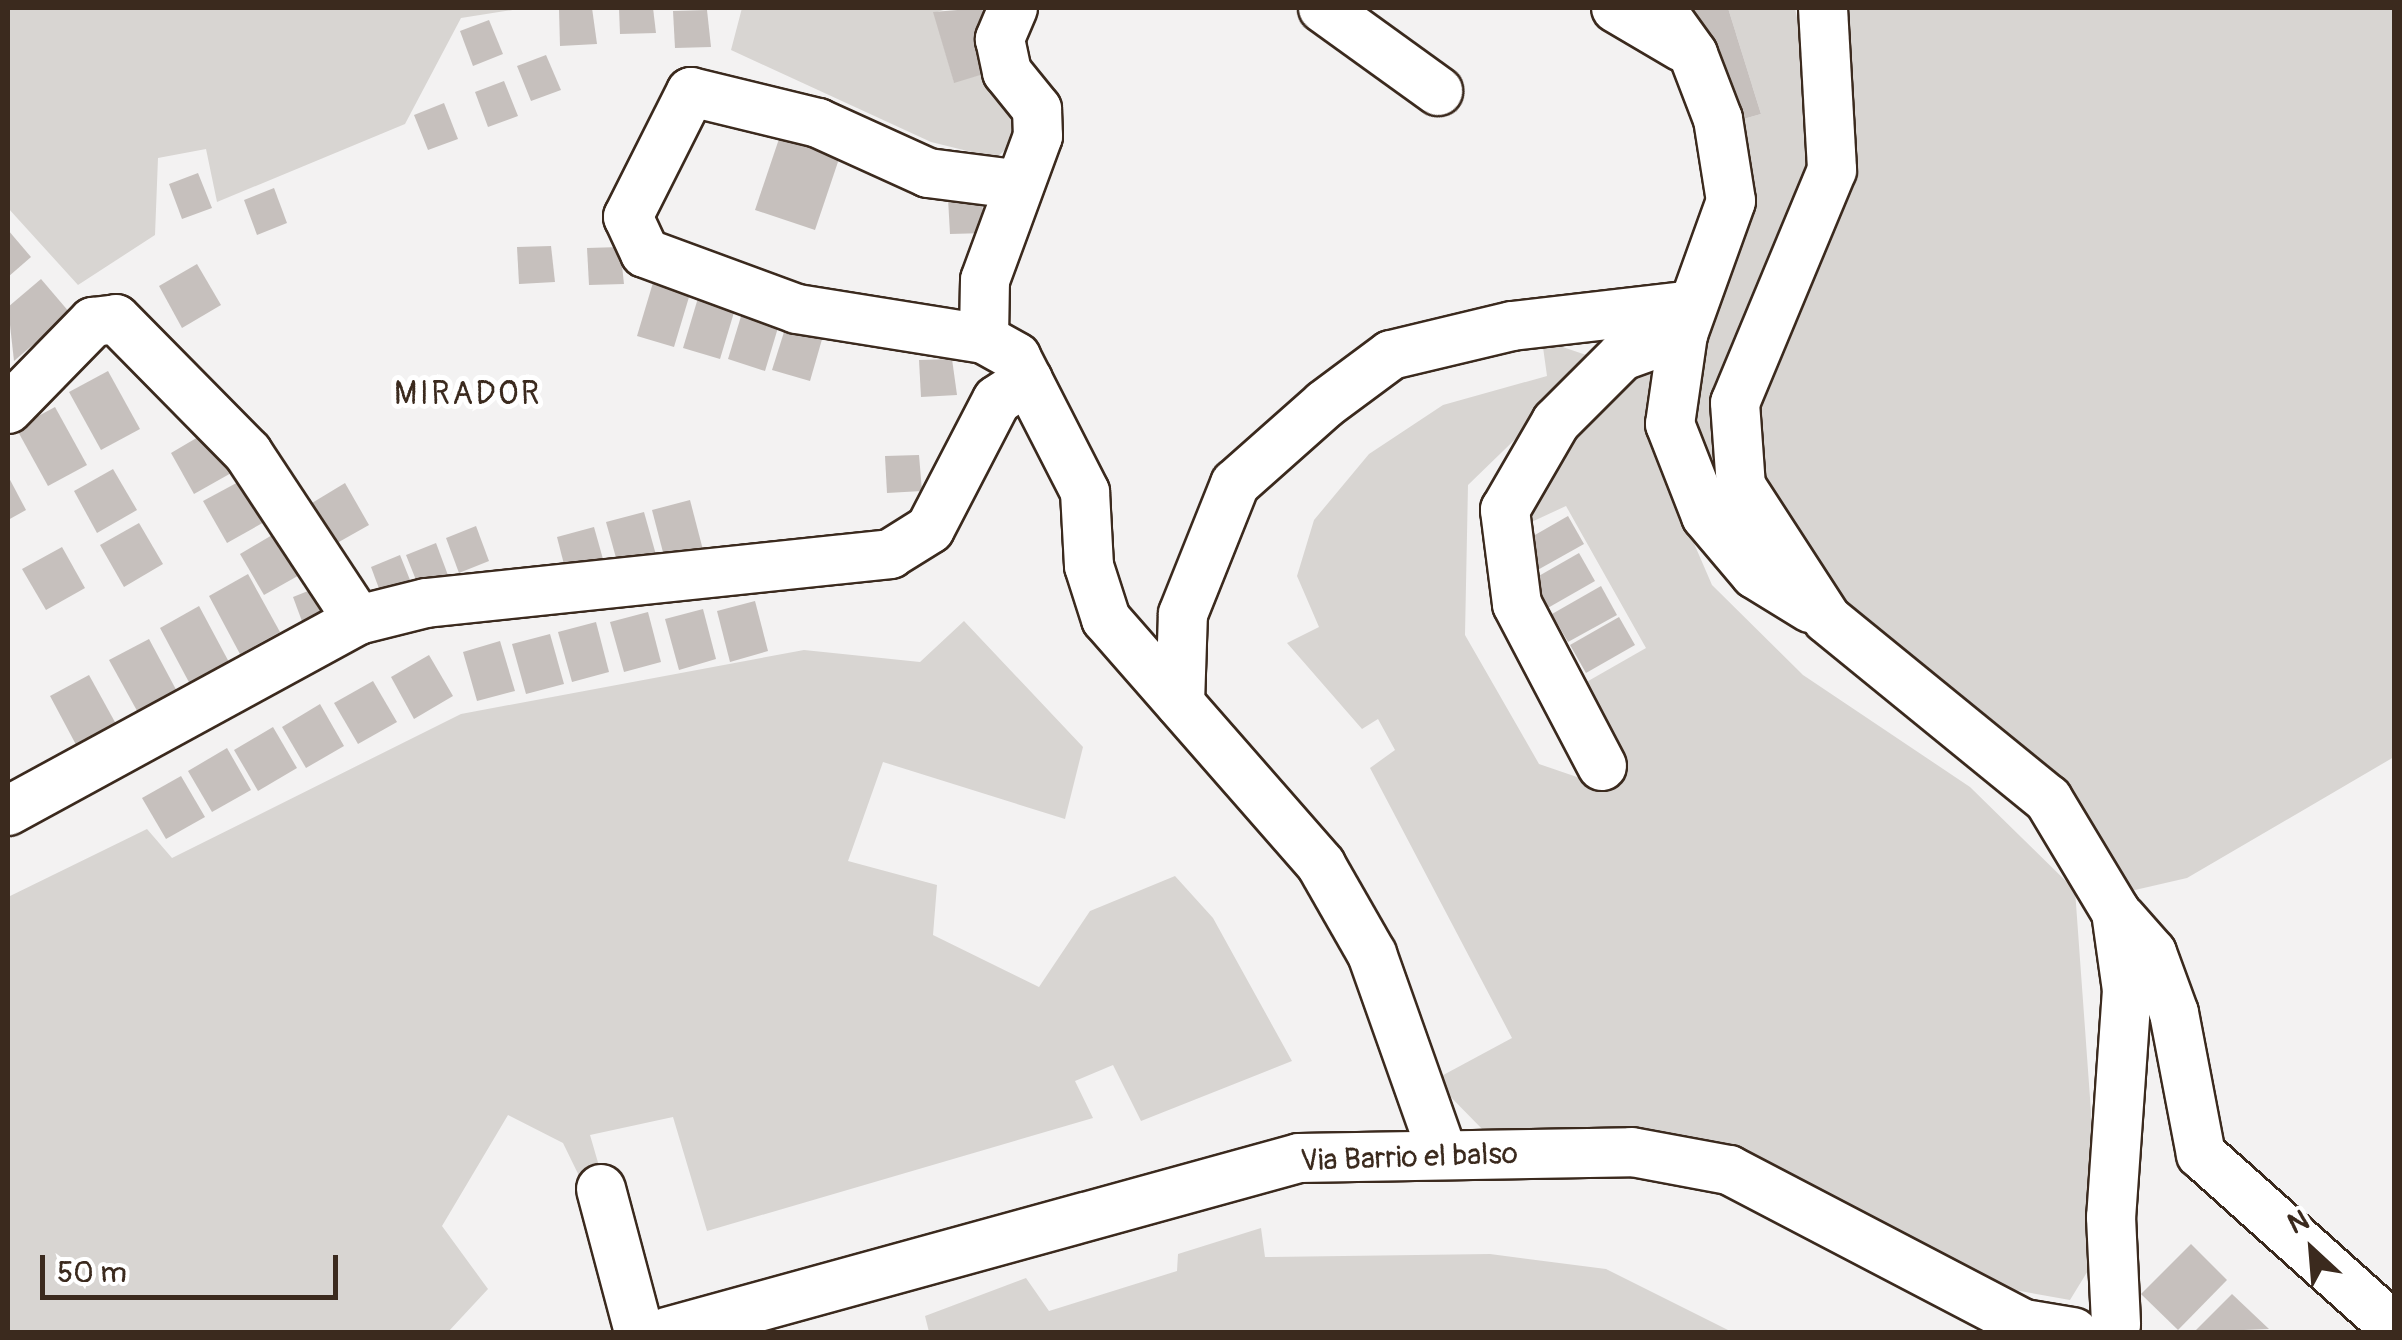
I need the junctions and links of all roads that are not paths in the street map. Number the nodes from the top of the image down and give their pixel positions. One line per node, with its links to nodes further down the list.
1 (1013, 8): 8 (street)
2 (1323, 8): 7 (street)
3 (1616, 8): 6 (street)
4 (1660, 8): 6 (street)
5 (1823, 8): 13 (street)
6 (1693, 54): 9 (street)
7 (1438, 91)
8 (1014, 184): 10 (street); 10 (street)
9 (1688, 320): 13 (street); 15 (street); 16 (street)
10 (984, 339): 11 (street)
11 (1028, 380): 14 (street); 15 (street)
12 (8, 409): 14 (street)
13 (1827, 618): 18 (street)
14 (358, 620): 17 (street)
15 (1180, 703): 19 (street)
16 (1602, 766)
17 (8, 812)
18 (2116, 912): 21 (street); 22 (street)
19 (1442, 1154): 22 (street, Via Barrio el balso); 24 (street, Via Barrio el balso)
20 (601, 1189): 23 (street)
21 (2394, 1328)
22 (2099, 1331)
23 (640, 1332)
24 (667, 1332)

